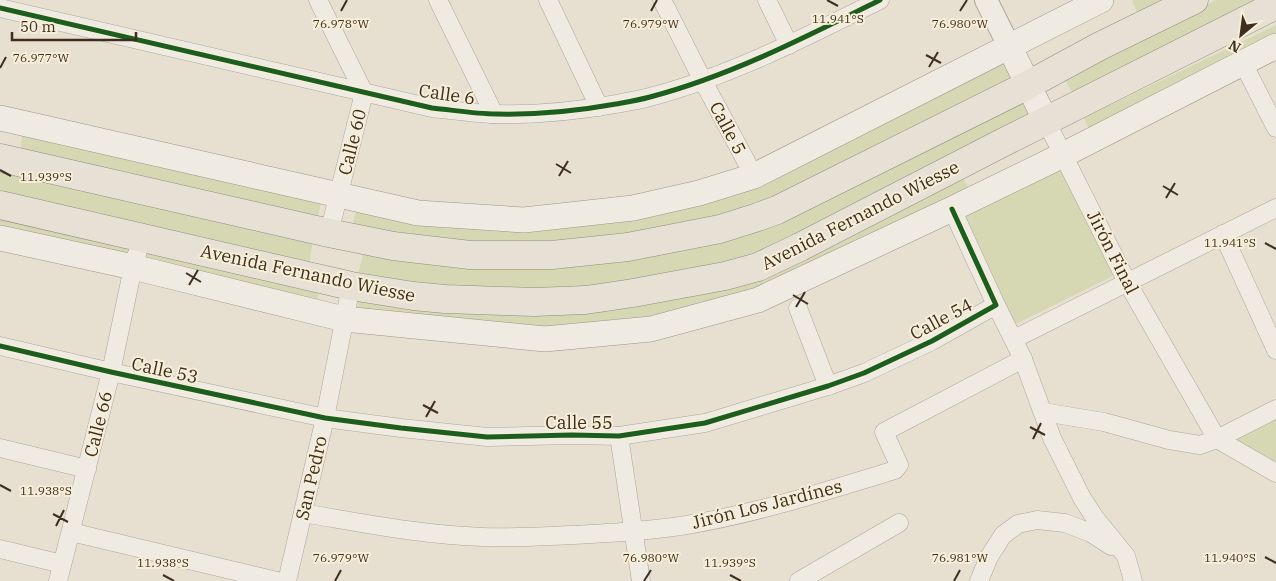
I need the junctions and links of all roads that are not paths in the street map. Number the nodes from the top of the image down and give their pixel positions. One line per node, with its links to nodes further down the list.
1 (318, 0): 18 (street, Calle 60)
2 (438, 0): 20 (street)
3 (548, 0): 19 (street)
4 (662, 0): 16 (street, Calle 5)
5 (767, 0): 12 (street)
6 (880, 0): 12 (street, Calle 6)
7 (986, 0): 13 (street, Jirón Final)
8 (1101, 0): 13 (main road)
9 (1194, 0): 17 (main road)
10 (1276, 5): 22 (main road, Avenida Fernando Wiesse)
11 (0, 8): 18 (street, Calle 6)
12 (789, 45): 16 (street, Calle 6)
13 (1009, 46): 17 (main road, Jirón Final); 26 (main road)
14 (1276, 46): 15 (main road, Avenida Fernando Wiesse)
15 (1243, 63): 23 (street); 24 (main road, Avenida Fernando Wiesse)
16 (703, 81): 19 (street, Calle 6); 26 (street, Calle 5)
17 (1028, 85): 22 (main road, Jirón Final); 31 (main road)
18 (364, 93): 20 (street, Calle 6); 27 (street, Calle 60)
19 (599, 107): 20 (street, Calle 6)
20 (494, 114)
21 (0, 118): 27 (main road)
22 (1046, 121): 24 (street, Jirón Final); 37 (main road, Avenida Fernando Wiesse)
23 (1276, 128)
24 (1063, 155): 30 (main road, Avenida Fernando Wiesse); 36 (street, Jirón Final)
25 (0, 158): 31 (main road)
26 (754, 176): 27 (main road)
27 (339, 195): 31 (street, Calle 60)
28 (0, 204): 33 (main road, Avenida Fernando Wiesse)
29 (1276, 208): 32 (street)
30 (952, 209): 38 (street, Calle 54); 40 (main road, Avenida Fernando Wiesse)
31 (329, 233)
32 (1223, 234): 36 (street); 43 (street)
33 (142, 237): 35 (street, Calle 66); 37 (main road, Avenida Fernando Wiesse)
34 (0, 238): 35 (main road, Avenida Fernando Wiesse)
35 (133, 267): 40 (main road, Avenida Fernando Wiesse); 45 (street, Calle 66)
36 (1127, 282): 41 (street); 51 (street, Jirón Final)
37 (351, 286): 40 (street, San Pedro)
38 (996, 304): 41 (street); 46 (street, Calle 54)
39 (798, 308): 46 (street)
40 (344, 319): 49 (street, San Pedro)
41 (1014, 339): 44 (street)
42 (0, 346): 45 (street, Calle 53)
43 (1276, 350)
44 (1023, 359): 48 (street); 58 (street, Jirón Los Jardínes)
45 (111, 372): 49 (street, Calle 53); 53 (street, Calle 66)
46 (828, 386): 50 (street, Calle 55)
47 (1276, 409): 51 (street)
48 (1043, 412): 51 (street); 60 (street)
49 (325, 418): 50 (street, Calle 55); 55 (street, San Pedro)
50 (619, 436): 58 (street)
51 (1217, 439): 54 (street)
52 (0, 448): 53 (street)
53 (87, 469): 57 (street, Calle 66)
54 (1276, 473)
55 (303, 513): 58 (street, Jirón Los Jardínes); 64 (street, San Pedro)
56 (899, 523): 66 (street)
57 (71, 532): 61 (street, Calle 66); 63 (street)
58 (634, 532): 65 (street)
59 (0, 549): 61 (street)
60 (1126, 556): 67 (street); 68 (street)
61 (62, 564): 62 (street, Calle 66)
62 (58, 581)
63 (277, 581)
64 (287, 581)
65 (641, 581)
66 (799, 581)
67 (979, 581)
68 (1133, 581)

